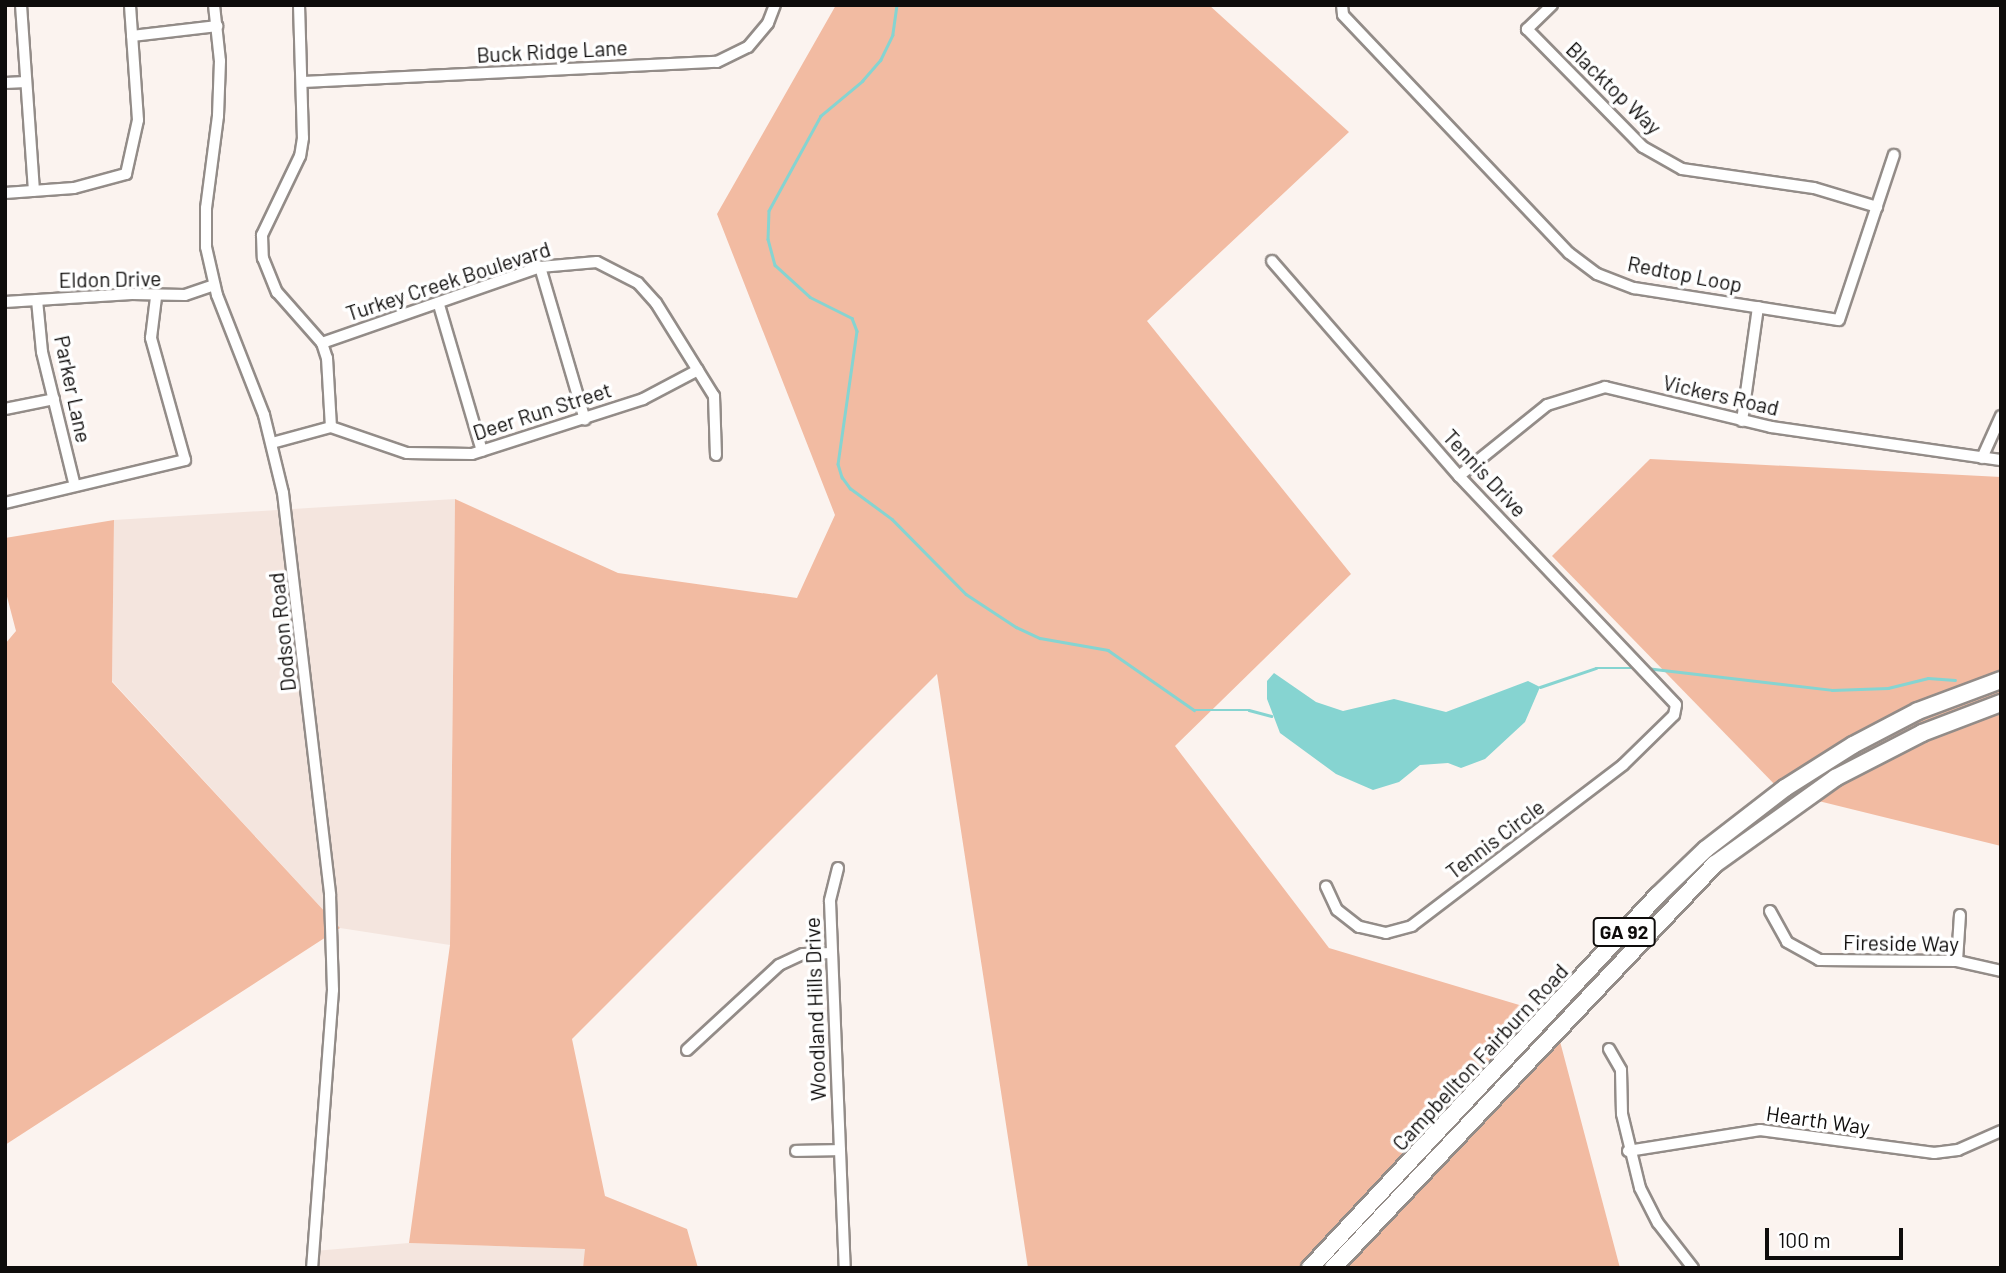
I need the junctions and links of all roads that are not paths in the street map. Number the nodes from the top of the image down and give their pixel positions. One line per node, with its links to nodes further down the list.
1 (21, 5): 10 (street)
2 (130, 5): 9 (street)
3 (214, 5): 8 (street, Dodson Road)
4 (299, 5): 11 (street)
5 (775, 5): 11 (street, Buck Ridge Lane)
6 (1342, 5): 24 (street, Redtop Loop)
7 (1552, 5): 16 (street, Blacktop Way)
8 (217, 26): 9 (street); 19 (street, Dodson Road)
9 (132, 36): 14 (street)
10 (26, 82): 12 (street); 14 (street)
11 (303, 82): 25 (street)
12 (5, 83)
13 (1894, 155): 16 (street, Redtop Loop)
14 (34, 191): 15 (street)
15 (5, 193)
16 (1877, 207): 24 (street, Redtop Loop)
17 (1272, 261): 38 (street, Tennis Drive)
18 (540, 267): 23 (street, Turkey Creek Boulevard); 26 (street, Turkey Creek Boulevard); 30 (street)
19 (214, 285): 20 (street, Eldon Drive); 33 (street, Dodson Road)
20 (156, 298): 21 (street, Eldon Drive); 39 (street)
21 (37, 300): 22 (street, Eldon Drive); 27 (street, Parker Lane)
22 (5, 302)
23 (439, 305): 25 (street, Turkey Creek Boulevard); 34 (street)
24 (1758, 307): 31 (street)
25 (322, 343): 32 (street)
26 (698, 370): 30 (street, Deer Run Street); 35 (street, Turkey Creek Boulevard)
27 (54, 399): 28 (street); 39 (street, Parker Lane)
28 (5, 409)
29 (2001, 416): 36 (street)
30 (585, 420): 34 (street, Deer Run Street)
31 (1742, 421): 36 (street, Vickers Road); 38 (street, Vickers Road)
32 (331, 427): 33 (street); 34 (street, Deer Run Street)
33 (272, 443): 57 (street, Dodson Road)
34 (482, 451)
35 (716, 455)
36 (1982, 458): 37 (street, Vickers Road)
37 (2001, 460)
38 (1459, 476): 43 (street, Tennis Drive)
39 (75, 486): 40 (street)
40 (5, 503)
41 (2001, 680): 59 (main road, Campbellton Fairburn Road / GA 92)
42 (2001, 703): 60 (main road, Campbellton Fairburn Road / GA 92)
43 (1676, 705): 45 (street, Tennis Circle)
44 (838, 868): 48 (street, Woodland Hills Drive)
45 (1326, 886)
46 (1770, 911): 49 (street, Fireside Way)
47 (1960, 915): 49 (street)
48 (832, 953): 52 (street); 54 (street, Woodland Hills Drive)
49 (1957, 961): 50 (street, Fireside Way)
50 (2001, 971)
51 (1609, 1049): 56 (street)
52 (687, 1050)
53 (2001, 1131): 56 (street, Hearth Way)
54 (840, 1150): 55 (street); 58 (street, Woodland Hills Drive)
55 (796, 1151)
56 (1628, 1151): 61 (street)
57 (312, 1268)
58 (845, 1268)
59 (1310, 1268)
60 (1334, 1268)
61 (1693, 1268)

